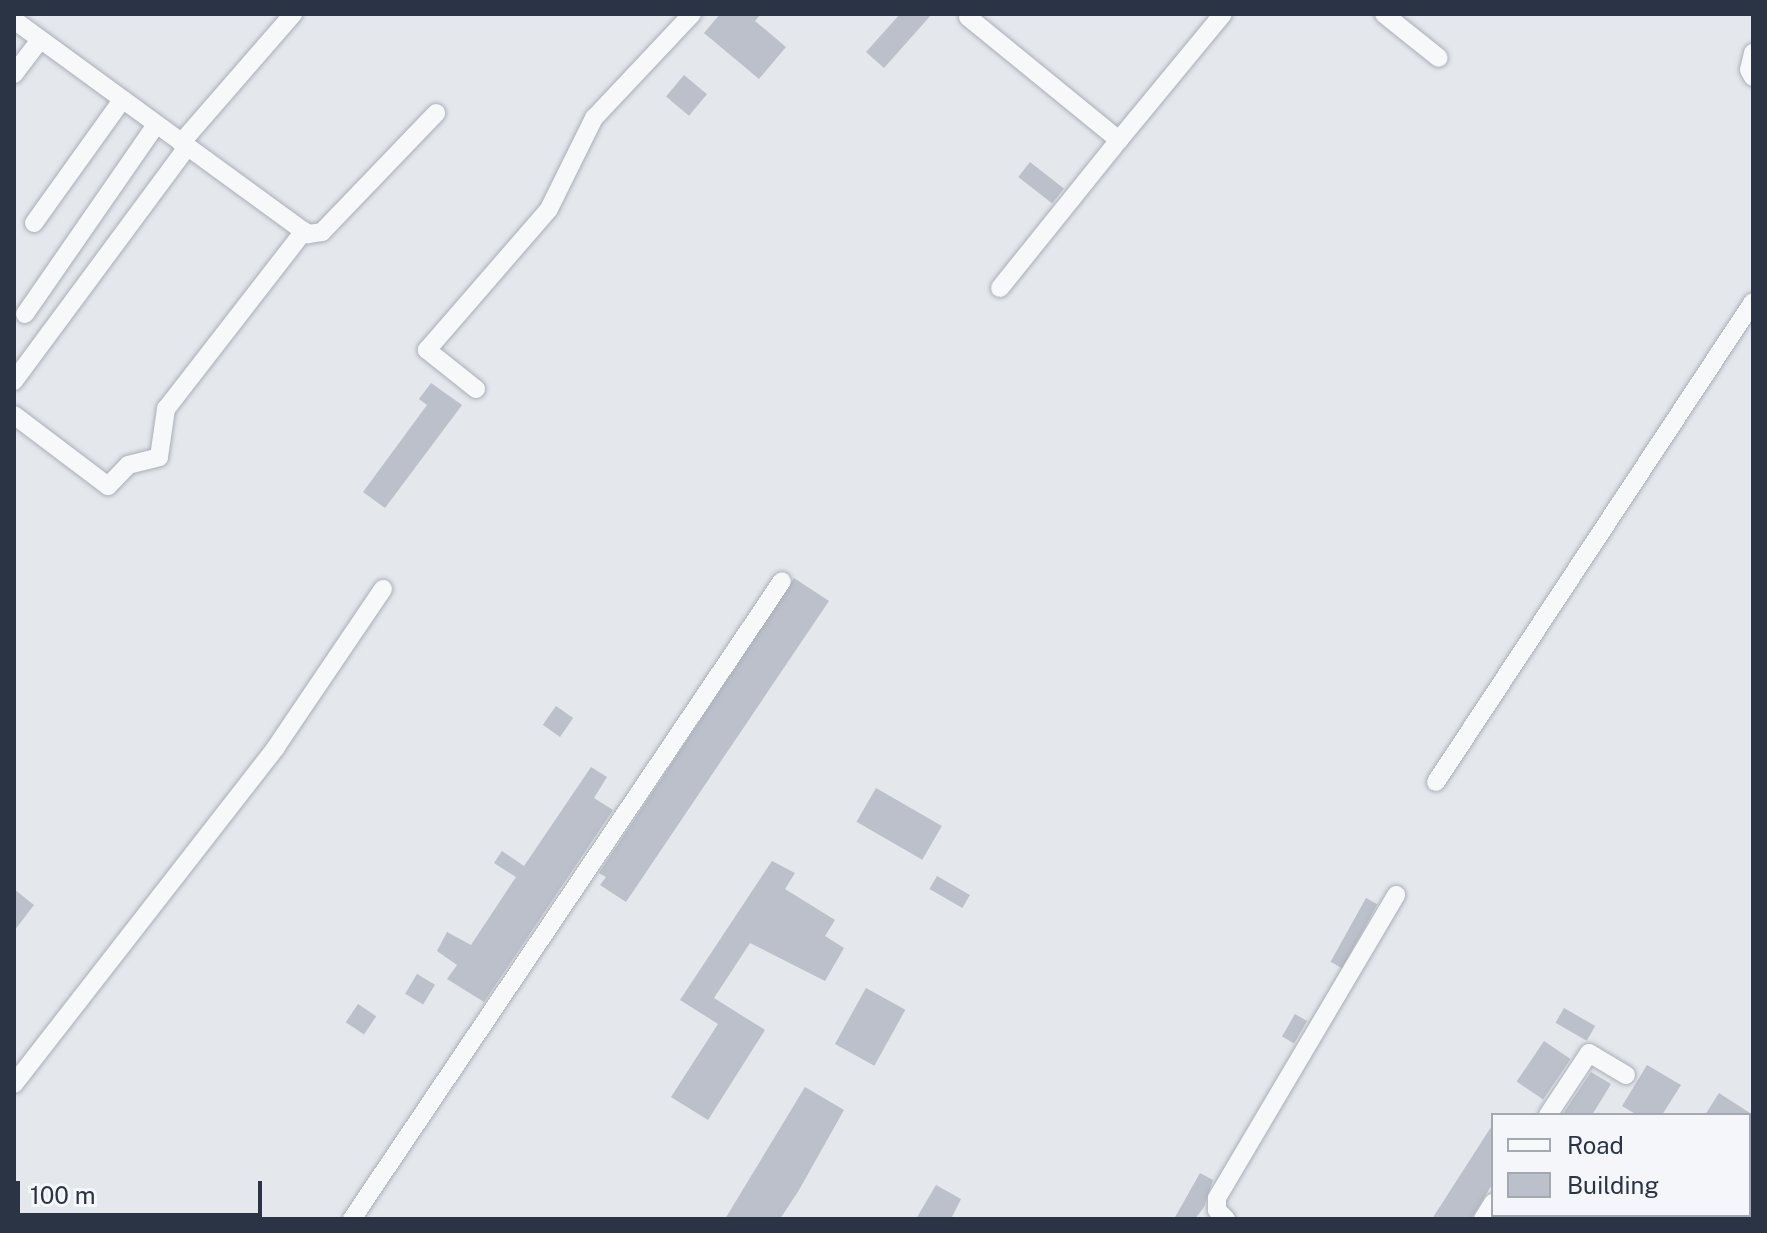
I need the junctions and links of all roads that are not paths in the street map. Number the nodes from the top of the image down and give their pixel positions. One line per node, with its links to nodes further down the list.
1 (293, 14): 16 (street)
2 (692, 14): 23 (street)
3 (1223, 14): 15 (street)
4 (1384, 14): 9 (street)
5 (968, 17): 15 (street)
6 (14, 20): 7 (street)
7 (40, 40): 10 (street); 12 (street)
8 (1753, 53): 11 (street)
9 (1439, 58)
10 (14, 74)
11 (1753, 77)
12 (122, 100): 14 (street); 17 (street)
13 (436, 113): 18 (street)
14 (156, 125): 16 (street); 21 (street)
15 (1119, 140): 19 (street)
16 (184, 145): 18 (street); 22 (street)
17 (34, 223)
18 (304, 231): 24 (street)
19 (1000, 288)
20 (1753, 302): 27 (street)
21 (25, 314)
22 (14, 381)
23 (476, 389)
24 (14, 415)
25 (782, 581): 32 (street)
26 (383, 589): 30 (street)
27 (1436, 782)
28 (1396, 895): 33 (street)
29 (1626, 1075): 31 (street)
30 (14, 1084)
31 (1550, 1113)
32 (352, 1219)
33 (1226, 1219)

